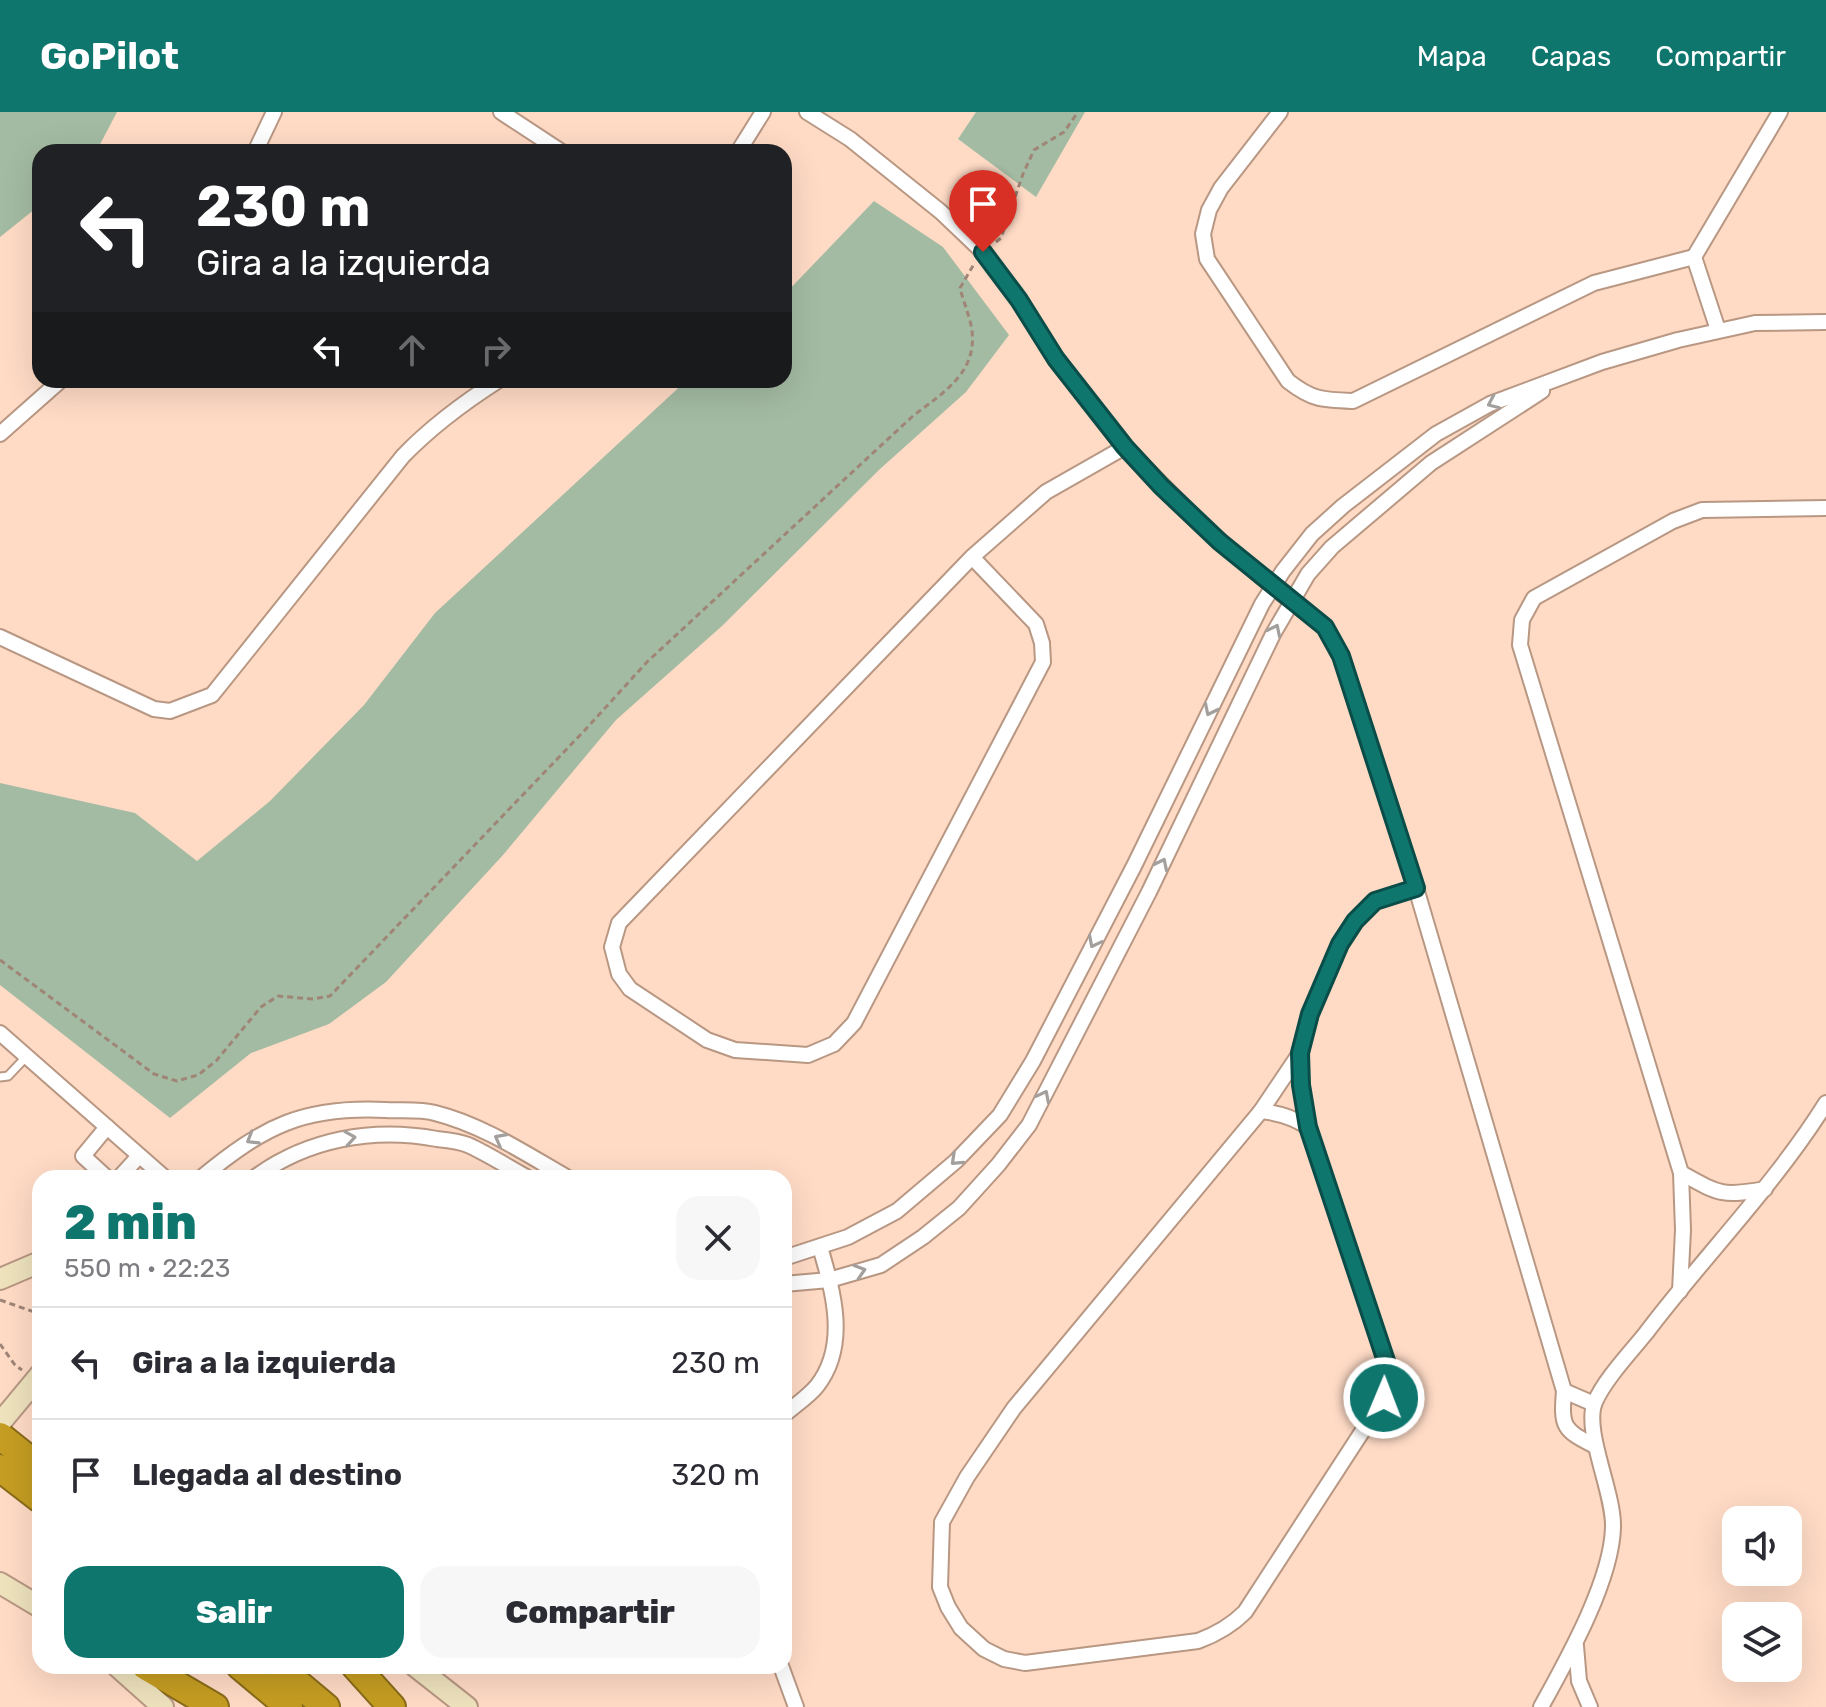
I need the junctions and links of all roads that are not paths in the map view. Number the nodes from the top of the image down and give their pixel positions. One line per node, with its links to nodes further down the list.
1 (274, 112): 7 (street)
2 (501, 112): 8 (street)
3 (763, 112): 9 (street)
4 (807, 112): 17 (street)
5 (1280, 112): 10 (street)
6 (1780, 112): 10 (street)
7 (259, 144)
8 (550, 144)
9 (743, 144)
10 (1694, 257): 12 (street)
11 (1826, 322): 12 (street)
12 (1718, 330): 13 (street)
13 (1566, 375): 20 (street, one-way to 20); 21 (street)
14 (52, 388): 16 (street)
15 (487, 388): 22 (street)
16 (0, 434)
17 (1125, 447): 19 (street); 20 (street)
18 (1826, 508): 40 (street)
19 (972, 557): 19 (street)
20 (1273, 587): 21 (street); 42 (street, one-way to 42)
21 (1291, 601): 23 (street); 46 (street, one-way to 21)
22 (0, 637)
23 (1416, 888): 25 (street); 50 (street)
24 (0, 1033): 26 (street)
25 (1300, 1053): 29 (street); 31 (street)
26 (27, 1056): 27 (lane); 30 (street)
27 (0, 1077)
28 (1826, 1103): 41 (street)
29 (1261, 1111): 31 (street); 31 (street)
30 (107, 1127): 32 (street); 33 (street)
31 (1308, 1127)
32 (139, 1156): 34 (street); 35 (street)
33 (98, 1170)
34 (126, 1170)
35 (156, 1170)
36 (210, 1170): 39 (street, one-way to 36)
37 (267, 1170): 38 (street, one-way to 38)
38 (513, 1170)
39 (554, 1170)
40 (1681, 1173): 41 (street); 48 (street)
41 (1765, 1189): 48 (street)
42 (820, 1247): 43 (street); 46 (street)
43 (792, 1256)
44 (32, 1265): 45 (street)
45 (0, 1279)
46 (829, 1280): 47 (street); 52 (street)
47 (792, 1283)
48 (1680, 1291): 51 (street)
49 (32, 1384): 53 (street)
50 (1564, 1391): 51 (street); 55 (street)
51 (1594, 1404): 55 (street)
52 (792, 1408)
53 (0, 1423)
54 (0, 1436): 56 (highway)
55 (1595, 1446): 61 (street)
56 (32, 1462)
57 (0, 1468): 58 (highway)
58 (32, 1493)
59 (0, 1583): 60 (street)
60 (32, 1602)
61 (1576, 1643): 76 (street); 77 (street)
62 (129, 1674): 69 (street)
63 (151, 1674): 69 (highway)
64 (250, 1674): 71 (highway)
65 (287, 1674): 72 (highway)
66 (362, 1674): 73 (highway)
67 (425, 1674): 74 (street)
68 (784, 1674): 75 (street)
69 (169, 1700): 70 (highway)
70 (215, 1707)
71 (289, 1707)
72 (326, 1707)
73 (392, 1707)
74 (467, 1707)
75 (796, 1707)
76 (1541, 1707)
77 (1590, 1707)

